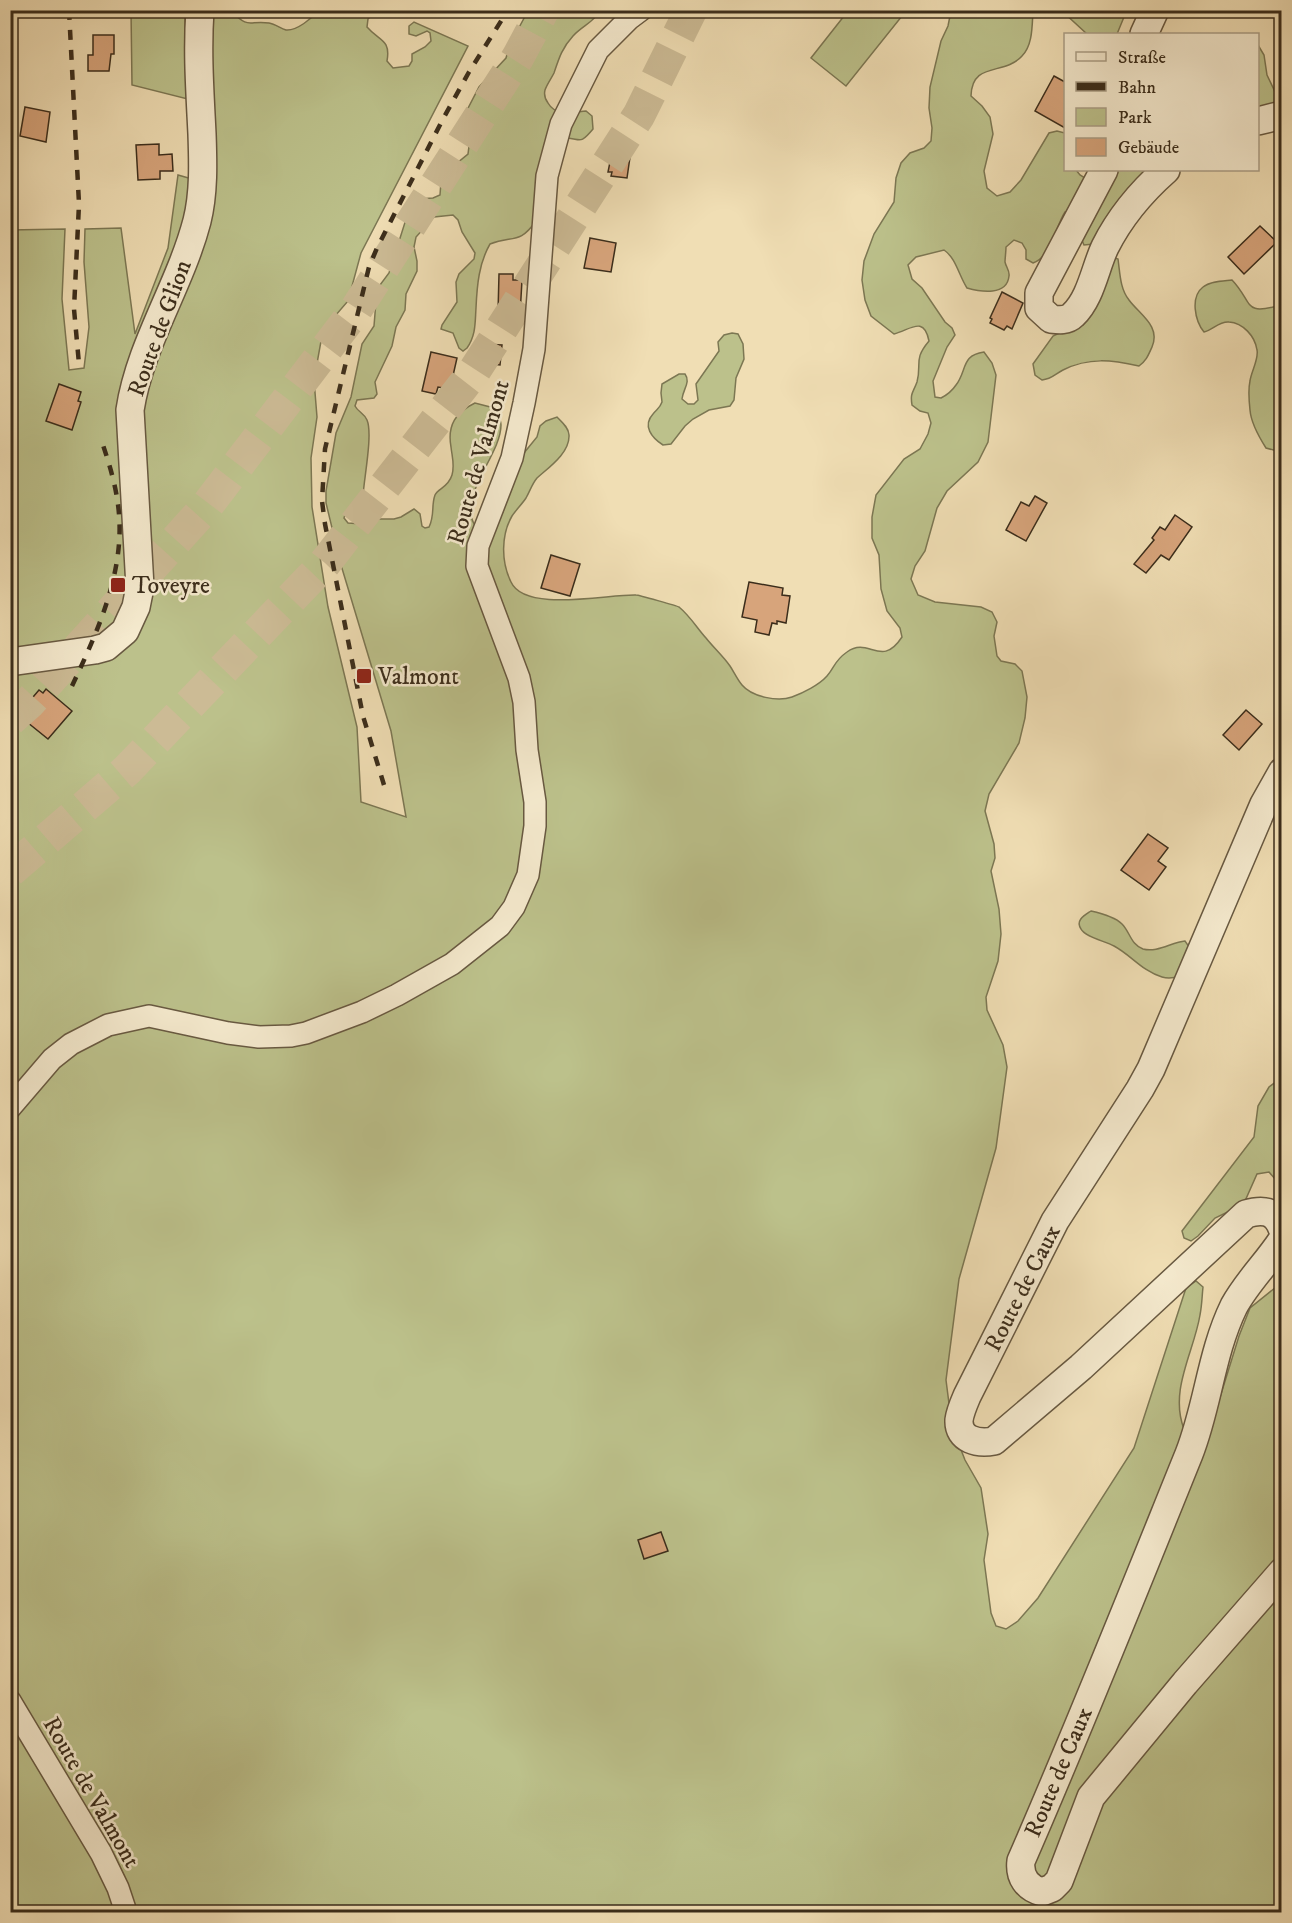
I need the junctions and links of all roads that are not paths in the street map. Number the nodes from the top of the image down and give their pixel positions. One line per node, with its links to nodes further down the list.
1 (200, 10): 9 (street, Route de Glion)
2 (641, 10): 11 (street, Route de Valmont)
3 (1155, 10): 4 (street)
4 (1144, 33)
5 (1281, 115): 6 (street)
6 (1259, 120)
7 (1103, 171): 8 (street)
8 (1165, 171)
9 (10, 663)
10 (1281, 772): 12 (street, Route de Caux)
11 (10, 1108)
12 (1281, 1228)
13 (1281, 1240): 14 (street, Route de Caux)
14 (1281, 1572)
15 (10, 1701): 16 (street, Route de Valmont)
16 (126, 1911)

